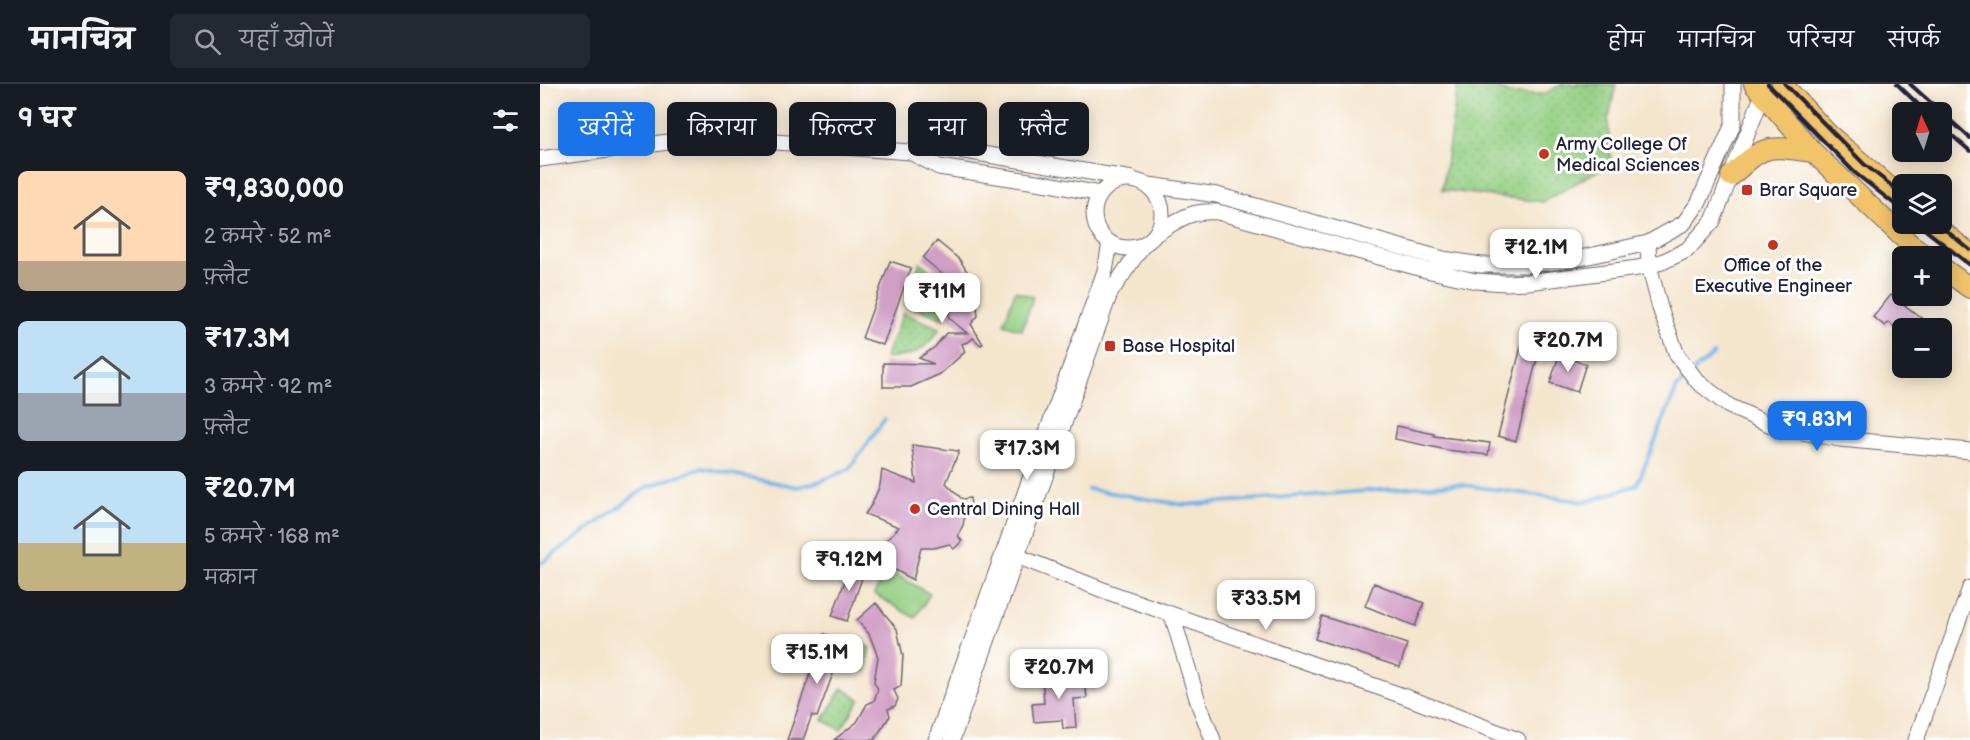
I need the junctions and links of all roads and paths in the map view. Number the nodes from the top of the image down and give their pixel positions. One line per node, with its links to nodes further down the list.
1 (1732, 84): 17 (street)
2 (1782, 84): 12 (main road)
3 (1759, 89): 5 (main road); 9 (street)
4 (908, 152): 8 (street)
5 (1813, 152): 9 (main road); 19 (main road)
6 (987, 155): 10 (street)
7 (918, 156): 13 (street)
8 (540, 159)
9 (1731, 176): 21 (street)
10 (1132, 179): 11 (street); 13 (street)
11 (1149, 185): 14 (street); 17 (street)
12 (1892, 189)
13 (1100, 194): 16 (street)
14 (1157, 233): 18 (street); 21 (street)
15 (1945, 234): 20 (main road)
16 (1110, 243): 18 (street); 25 (street)
17 (1648, 243): 21 (street)
18 (1143, 245): 25 (street)
19 (1913, 246)
20 (1970, 254)
21 (1649, 265): 24 (street)
22 (1952, 275): 23 (main road)
23 (1970, 288)
24 (1970, 451)
25 (1011, 554): 27 (street); 28 (street); 29 (street)
26 (1970, 588): 32 (street)
27 (1172, 615): 30 (street); 31 (street)
28 (936, 740)
29 (952, 740)
30 (1213, 740)
31 (1518, 740)
32 (1916, 740)

